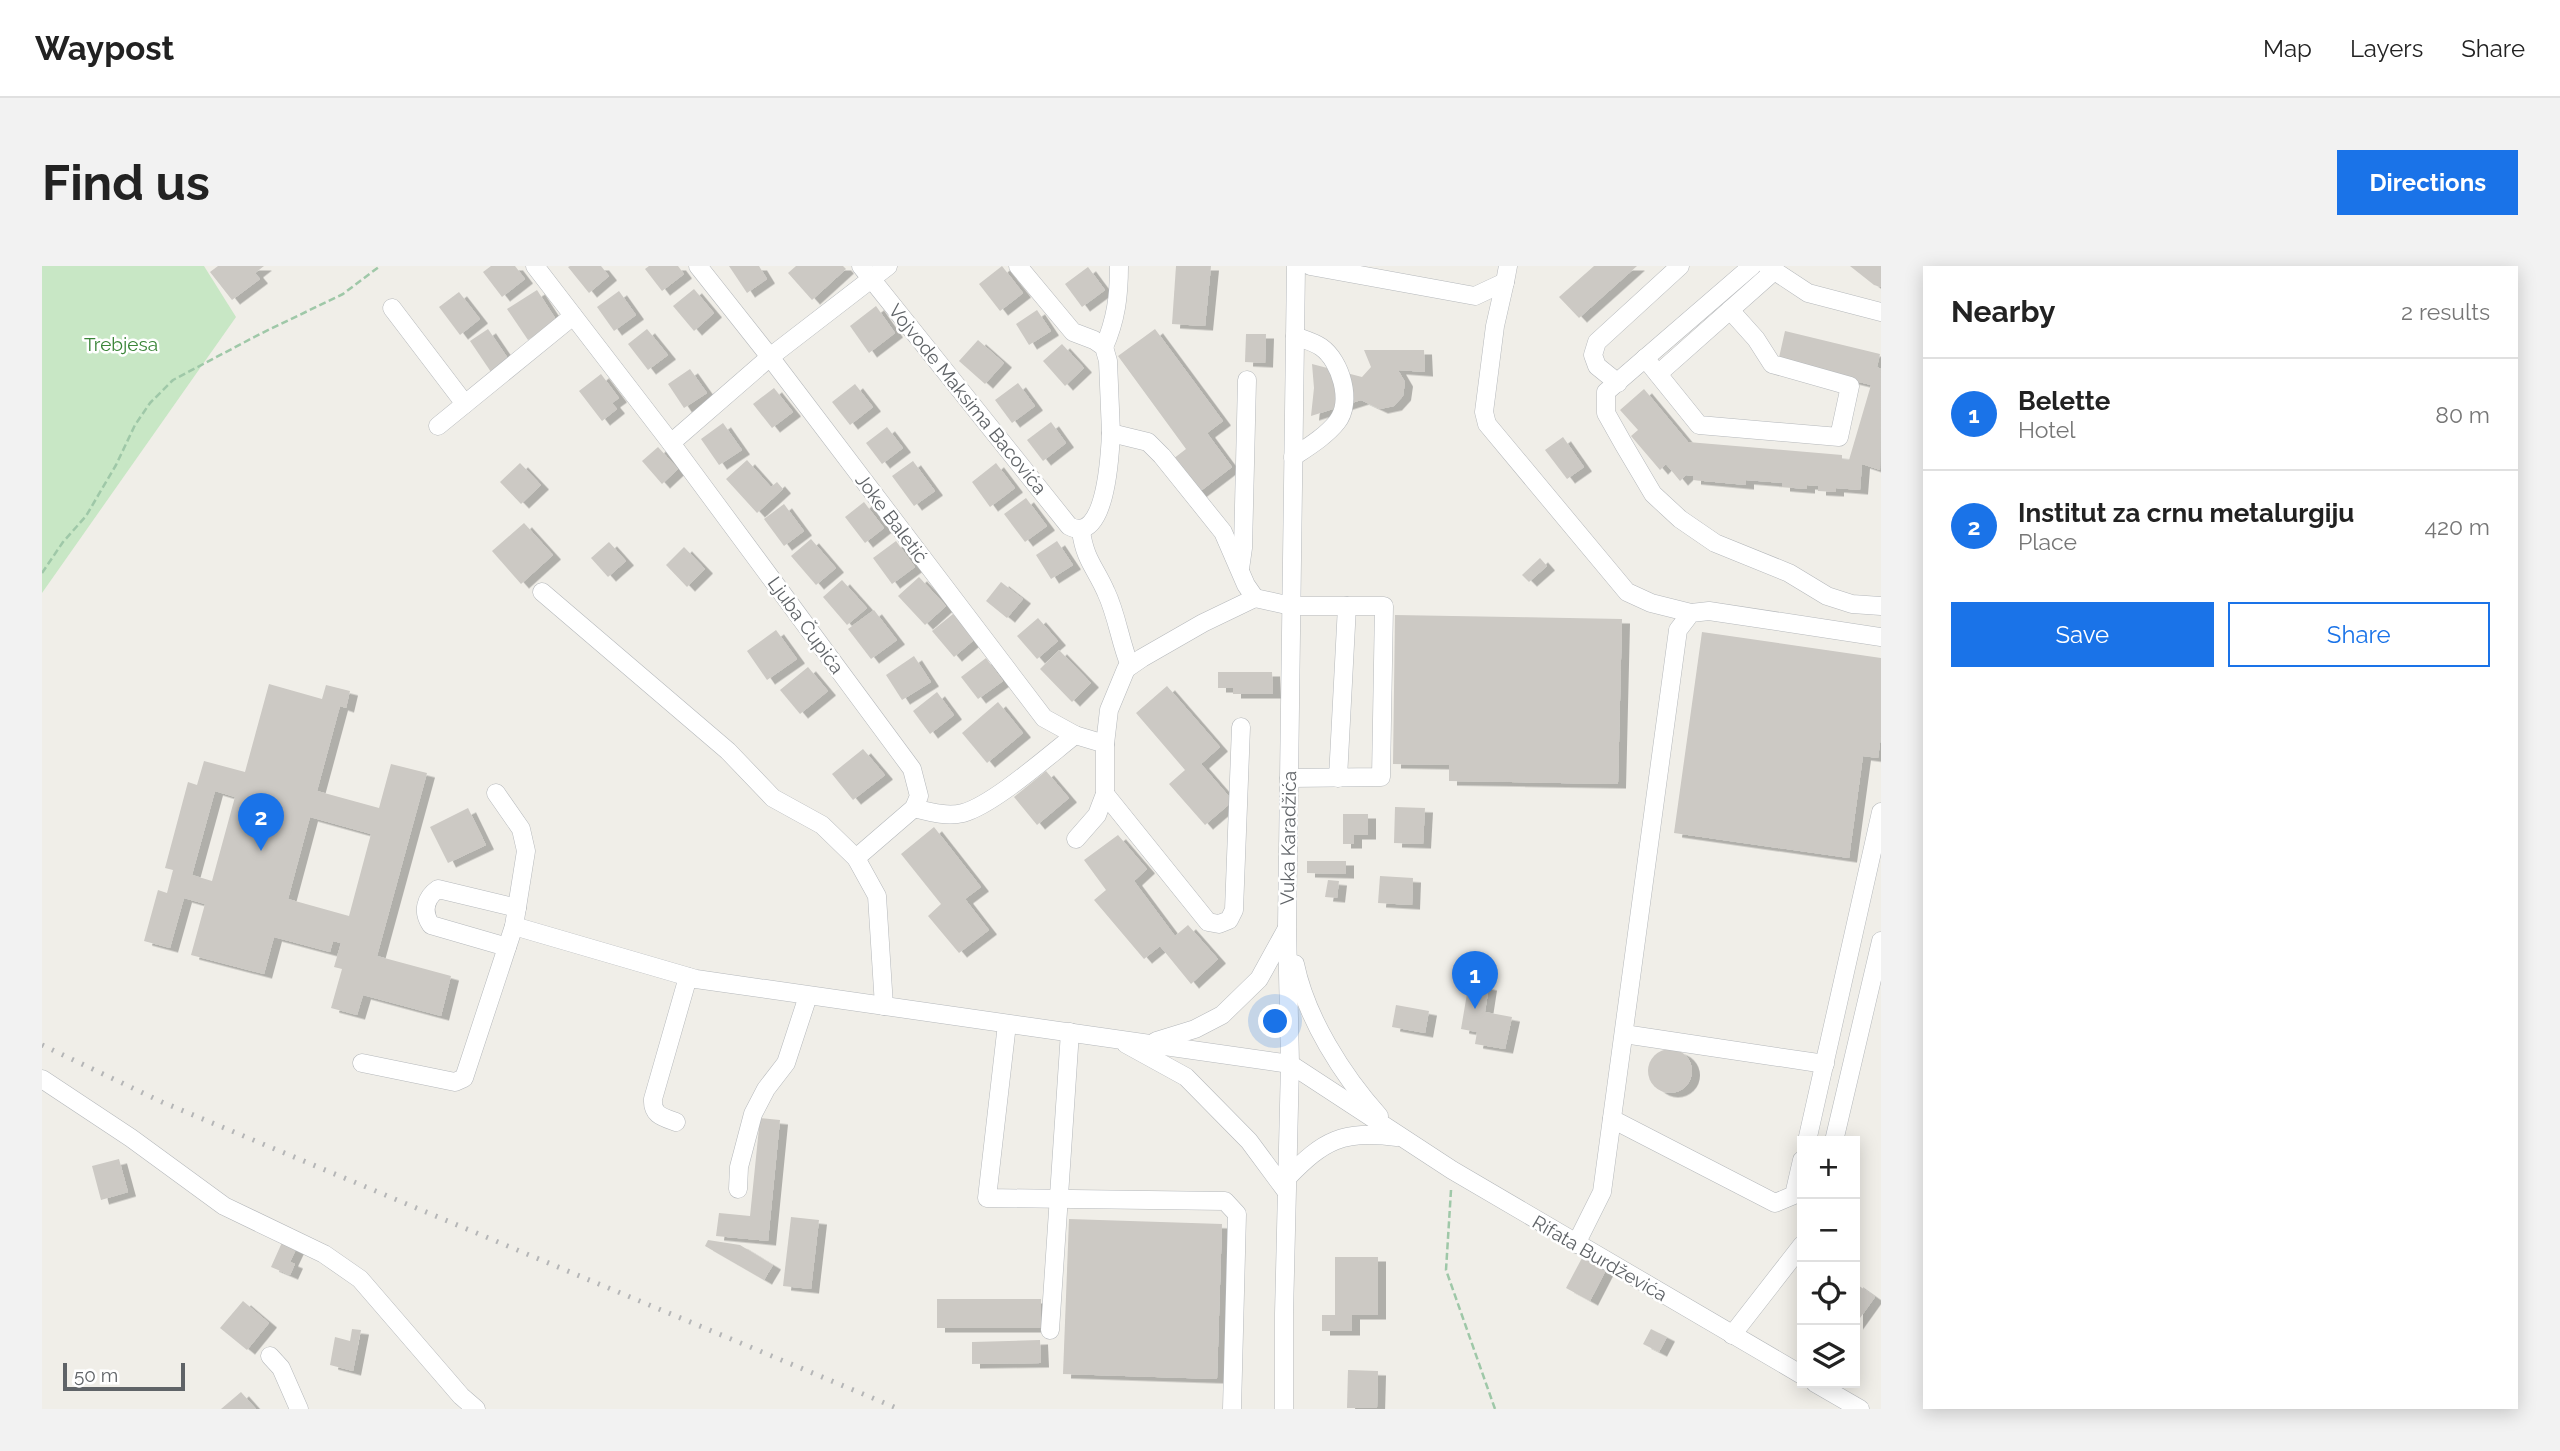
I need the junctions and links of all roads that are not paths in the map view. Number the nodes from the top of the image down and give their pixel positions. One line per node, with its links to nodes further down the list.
1 (535, 266): 16 (street, Ljuba Čupića)
2 (698, 266): 19 (street, Joke Baletić)
3 (888, 266): 11 (street)
4 (1018, 266): 18 (street)
5 (1119, 266): 18 (street)
6 (1296, 266): 17 (street, Vuka Karadžića)
7 (1311, 266): 12 (street)
8 (1680, 266): 23 (street)
9 (1752, 266): 20 (street)
10 (1777, 269): 14 (street); 15 (street)
11 (867, 273): 19 (street); 29 (street, Vojvode Maksima Bacovića)
12 (1506, 274): 36 (street)
13 (392, 308): 24 (street)
14 (1730, 310): 21 (street); 21 (street)
15 (1881, 312)
16 (573, 316): 24 (street); 27 (street, Ljuba Čupića)
17 (1295, 336): 28 (street, Vuka Karadžića); 28 (street)
18 (1104, 347): 26 (street)
19 (770, 357): 27 (street); 40 (street, Joke Baletić)
20 (1645, 358): 21 (street); 23 (street)
21 (1658, 374)
22 (1247, 380): 30 (street)
23 (1618, 383): 35 (street)
24 (465, 404): 25 (street)
25 (438, 426)
26 (1111, 433): 29 (street); 30 (street)
27 (671, 443): 46 (street, Ljuba Čupića)
28 (1293, 457): 33 (street, Vuka Karadžića)
29 (1078, 530): 38 (street)
30 (1240, 569): 32 (street)
31 (542, 592): 49 (street)
32 (1255, 598): 33 (street); 38 (street)
33 (1291, 606): 34 (street); 42 (street, Vuka Karadžića)
34 (1347, 606): 43 (street); 43 (street)
35 (1881, 606)
36 (1692, 613): 37 (street); 60 (street)
37 (1881, 637)
38 (1130, 666): 41 (street)
39 (1241, 727): 45 (street)
40 (1075, 735): 41 (street, Joke Baletić); 46 (street)
41 (1105, 744): 45 (street)
42 (1289, 778): 43 (street); 52 (street, Vuka Karadžića)
43 (1338, 778)
44 (496, 793): 50 (street)
45 (1105, 794): 48 (street)
46 (914, 808): 49 (street)
47 (1881, 811): 65 (street)
48 (1076, 839)
49 (856, 858): 57 (street)
50 (517, 908): 51 (street); 54 (street)
51 (514, 926): 54 (street); 55 (street)
52 (1287, 927): 62 (street); 64 (street, Vuka Karadžića); 71 (street)
53 (1881, 941): 70 (street)
54 (506, 947): 63 (street)
55 (688, 977): 56 (street); 68 (street)
56 (808, 996): 57 (street); 74 (street)
57 (884, 1006): 58 (street)
58 (1007, 1024): 59 (street); 75 (street)
59 (1070, 1032): 61 (street); 75 (street)
60 (1624, 1034): 65 (street); 67 (street)
61 (1114, 1038): 62 (street); 73 (street)
62 (1149, 1043): 64 (street)
63 (362, 1063)
64 (1290, 1063): 71 (street); 73 (street, Vuka Karadžića)
65 (1825, 1064): 69 (street)
66 (42, 1079): 84 (street)
67 (1612, 1119): 72 (street); 76 (street)
68 (676, 1122)
69 (1808, 1136)
70 (1835, 1136)
71 (1400, 1138): 73 (street); 76 (street, Rifata Burdževića)
72 (1797, 1182)
73 (1286, 1184): 86 (street, Vuka Karadžića)
74 (738, 1189)
75 (1057, 1199): 78 (street); 85 (street)
76 (1576, 1244): 79 (street, Rifata Burdževića)
77 (1797, 1251): 79 (street)
78 (1050, 1330)
79 (1732, 1335): 81 (street, Rifata Burdževića)
80 (270, 1356): 83 (street)
81 (1797, 1373)
82 (1824, 1388): 87 (street)
83 (299, 1409)
84 (476, 1409)
85 (1232, 1409)
86 (1284, 1409)
87 (1860, 1409)

